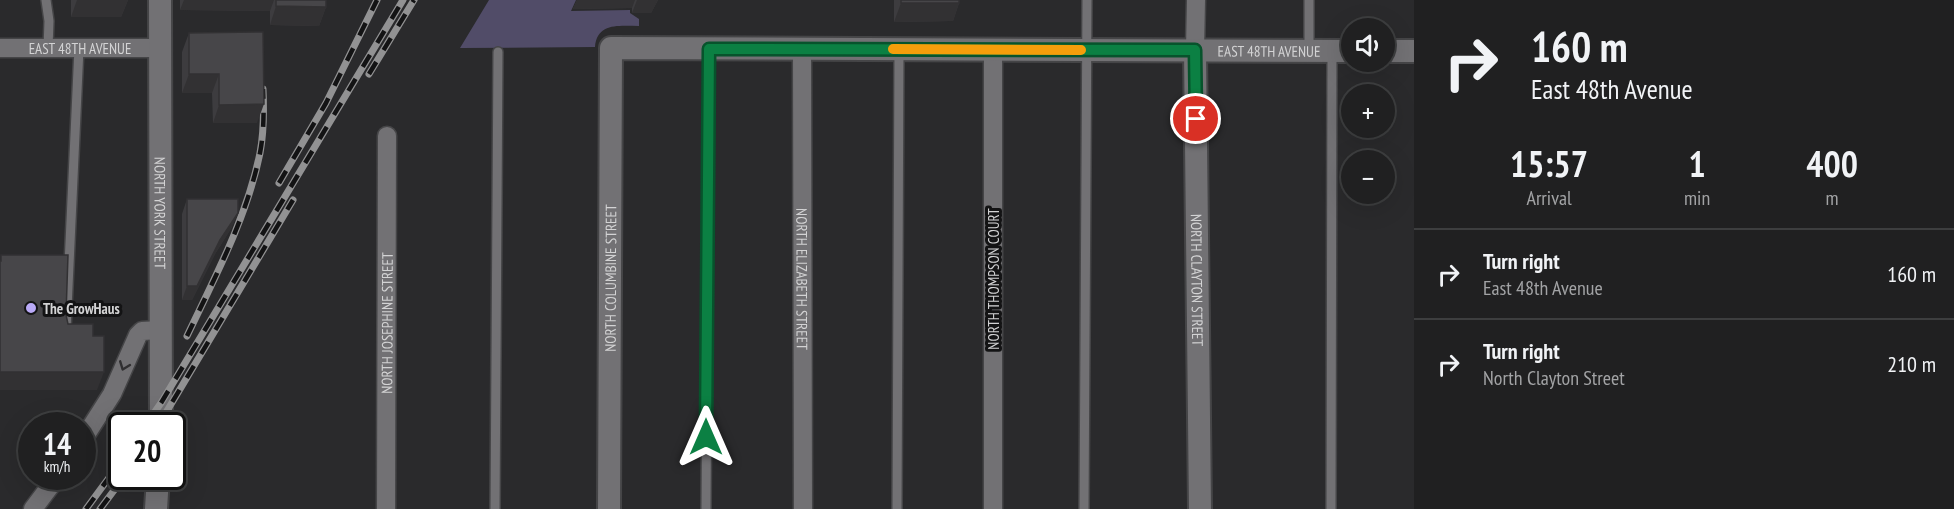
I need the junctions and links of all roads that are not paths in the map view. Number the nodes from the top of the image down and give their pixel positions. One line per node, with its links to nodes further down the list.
1 (46, 0): 7 (lane)
2 (160, 0): 9 (street, NORTH YORK STREET)
3 (1087, 0): 15 (lane)
4 (1196, 0): 16 (street)
5 (1310, 0): 18 (lane)
6 (0, 48): 7 (street, EAST 48TH AVENUE)
7 (48, 48): 8 (street, EAST 48TH AVENUE)
8 (79, 48): 9 (street, EAST 48TH AVENUE); 23 (lane)
9 (159, 48): 22 (street, NORTH YORK STREET)
10 (611, 48): 11 (street, EAST 48TH AVENUE); 32 (street, NORTH COLUMBINE STREET)
11 (709, 49): 12 (street, EAST 48TH AVENUE); 33 (lane)
12 (802, 49): 13 (street, EAST 48TH AVENUE); 34 (street, NORTH ELIZABETH STREET)
13 (899, 49): 14 (street, EAST 48TH AVENUE); 35 (lane)
14 (993, 50): 15 (street, EAST 48TH AVENUE); 36 (street, NORTH THOMPSON COURT)
15 (1087, 50): 16 (street, EAST 48TH AVENUE); 37 (lane)
16 (1195, 50): 18 (street, EAST 48TH AVENUE); 38 (street, NORTH CLAYTON STREET)
17 (498, 51): 31 (lane)
18 (1331, 51): 39 (lane)
19 (1395, 51): 20 (street)
20 (1414, 51)
21 (387, 136): 30 (street, NORTH JOSEPHINE STREET)
22 (160, 330): 24 (street, NORTH YORK STREET); 25 (street, one-way to 25)
23 (66, 334)
24 (161, 412)
25 (96, 419)
26 (47, 490): 28 (street)
27 (157, 490): 29 (street)
28 (33, 509)
29 (156, 509)
30 (386, 509)
31 (495, 509)
32 (609, 509)
33 (706, 509)
34 (803, 509)
35 (897, 509)
36 (993, 509)
37 (1084, 509)
38 (1200, 509)
39 (1331, 509)

